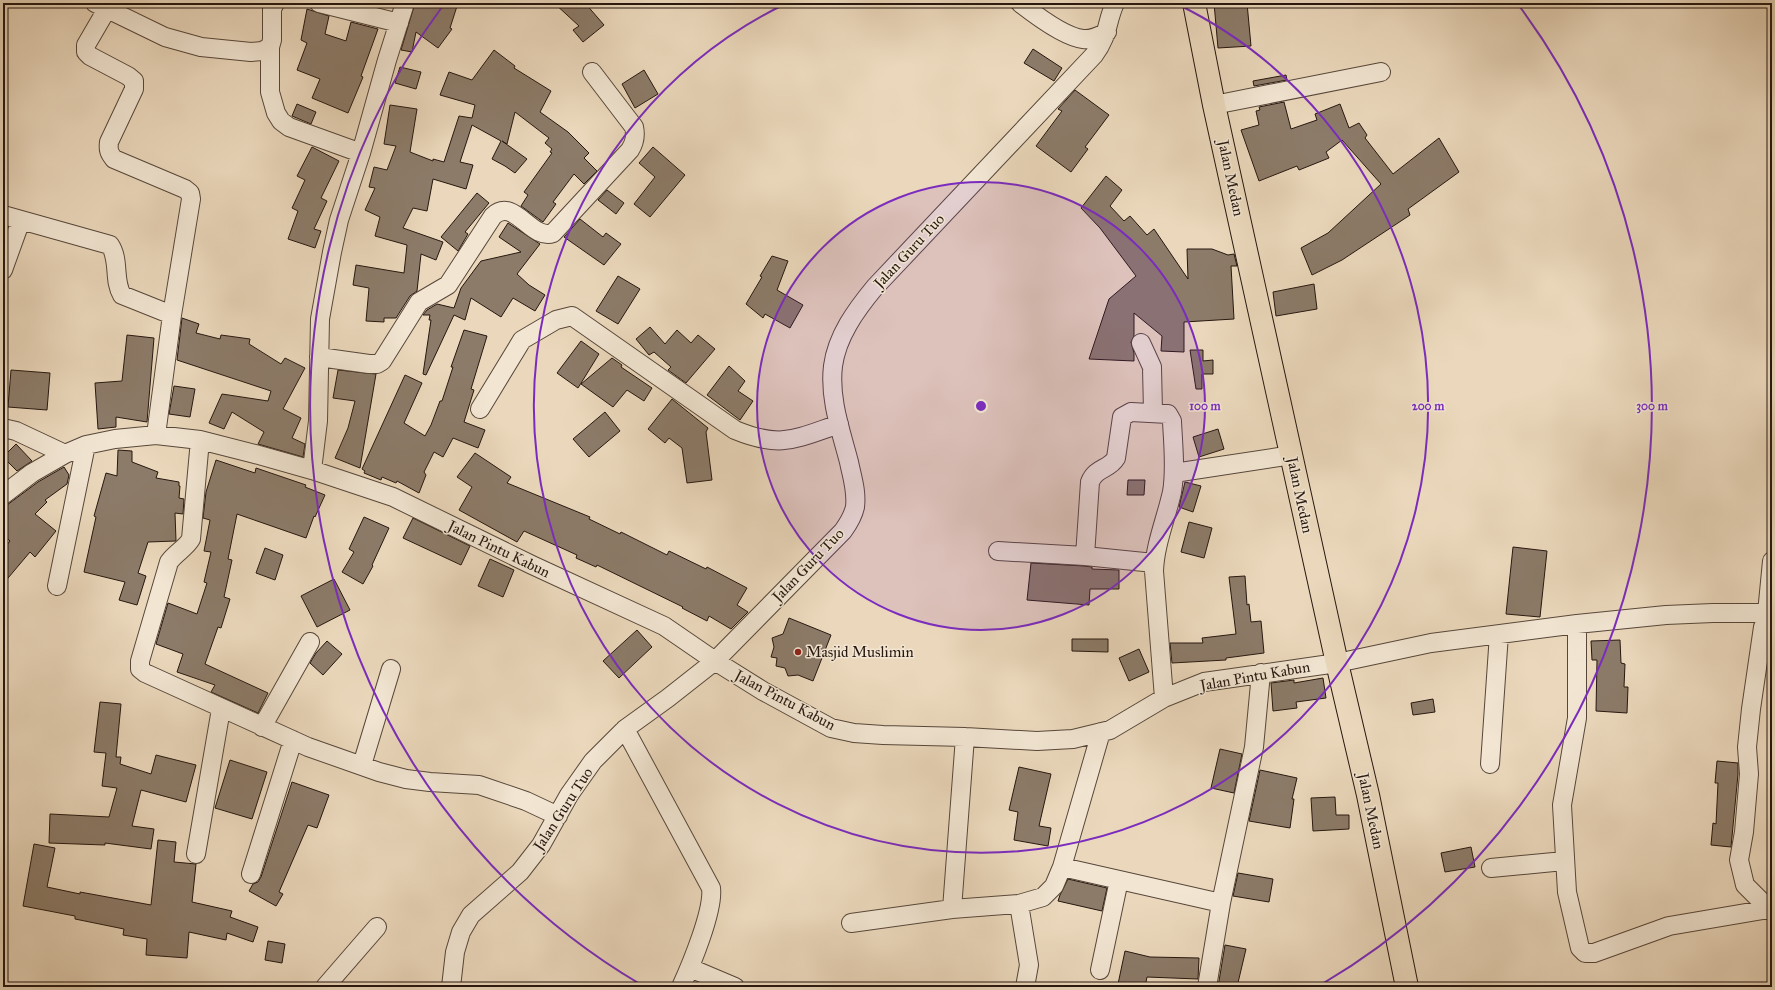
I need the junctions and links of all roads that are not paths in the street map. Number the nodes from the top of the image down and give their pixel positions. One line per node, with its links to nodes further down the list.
1 (275, 3): 10 (street)
2 (319, 3): 8 (street)
3 (405, 3): 8 (street)
4 (1020, 3): 9 (street)
5 (1114, 3): 9 (street, Jalan Guru Tuo)
6 (1194, 3): 13 (main road, Jalan Medan)
7 (101, 6): 10 (street); 18 (street)
8 (399, 23): 14 (street)
9 (1107, 32): 23 (street, Jalan Guru Tuo)
10 (270, 46): 14 (street)
11 (592, 72): 20 (street)
12 (1381, 72): 13 (street)
13 (1214, 105): 29 (main road, Jalan Medan)
14 (361, 153): 20 (street)
15 (3, 215): 16 (street)
16 (21, 220): 17 (street); 18 (street)
17 (3, 270)
18 (172, 314): 25 (street)
19 (1140, 343): 22 (street)
20 (320, 357): 30 (street)
21 (480, 409): 23 (street)
22 (1153, 412): 31 (street); 34 (street)
23 (839, 424): 42 (street, Jalan Guru Tuo)
24 (3, 428): 28 (street)
25 (156, 435): 26 (street, Jalan Pintu Kabun); 27 (street, Jalan Pintu Kabun)
26 (200, 440): 30 (street, Jalan Pintu Kabun); 47 (street)
27 (86, 445): 28 (street, Jalan Pintu Kabun); 37 (street)
28 (65, 454): 32 (street, Jalan Pintu Kabun)
29 (1292, 455): 31 (street); 43 (main road, Jalan Medan)
30 (312, 470): 42 (street, Jalan Pintu Kabun)
31 (1174, 474): 36 (street)
32 (3, 495)
33 (998, 551): 34 (street)
34 (1085, 556): 36 (street)
35 (1772, 561): 38 (street)
36 (1154, 563): 46 (street)
37 (57, 586)
38 (1770, 614): 39 (street, Jalan Pintu Kabun); 65 (street)
39 (1577, 624): 40 (street, Jalan Pintu Kabun); 57 (street)
40 (1499, 634): 43 (street, Jalan Pintu Kabun); 53 (street)
41 (310, 642): 48 (street)
42 (715, 661): 49 (street, Jalan Guru Tuo); 51 (street, Jalan Pintu Kabun)
43 (1337, 663): 45 (street, Jalan Pintu Kabun); 76 (main road, Jalan Medan)
44 (391, 669): 54 (street)
45 (1261, 673): 46 (street, Jalan Pintu Kabun); 62 (street)
46 (1164, 698): 50 (street, Jalan Pintu Kabun)
47 (221, 709): 48 (street); 56 (street)
48 (262, 727): 52 (street)
49 (625, 729): 55 (street, Jalan Guru Tuo); 68 (street)
50 (1101, 732): 51 (street, Jalan Pintu Kabun); 58 (street)
51 (965, 736): 64 (street)
52 (293, 740): 54 (street); 60 (street)
53 (1490, 764)
54 (362, 765): 55 (street)
55 (558, 816): 71 (street, Jalan Guru Tuo)
56 (196, 854)
57 (1564, 861): 59 (street); 65 (street)
58 (1062, 867): 61 (street); 63 (street)
59 (1491, 868)
60 (251, 874)
61 (1119, 880): 62 (street); 69 (street)
62 (1221, 903): 75 (street)
63 (1019, 904): 64 (street); 74 (street)
64 (952, 909): 66 (street)
65 (1770, 910)
66 (851, 923)
67 (377, 927): 70 (street)
68 (690, 968): 72 (street); 73 (street)
69 (1100, 970)
70 (325, 987)
71 (451, 987)
72 (681, 987)
73 (735, 987)
74 (1026, 987)
75 (1207, 987)
76 (1407, 987)

